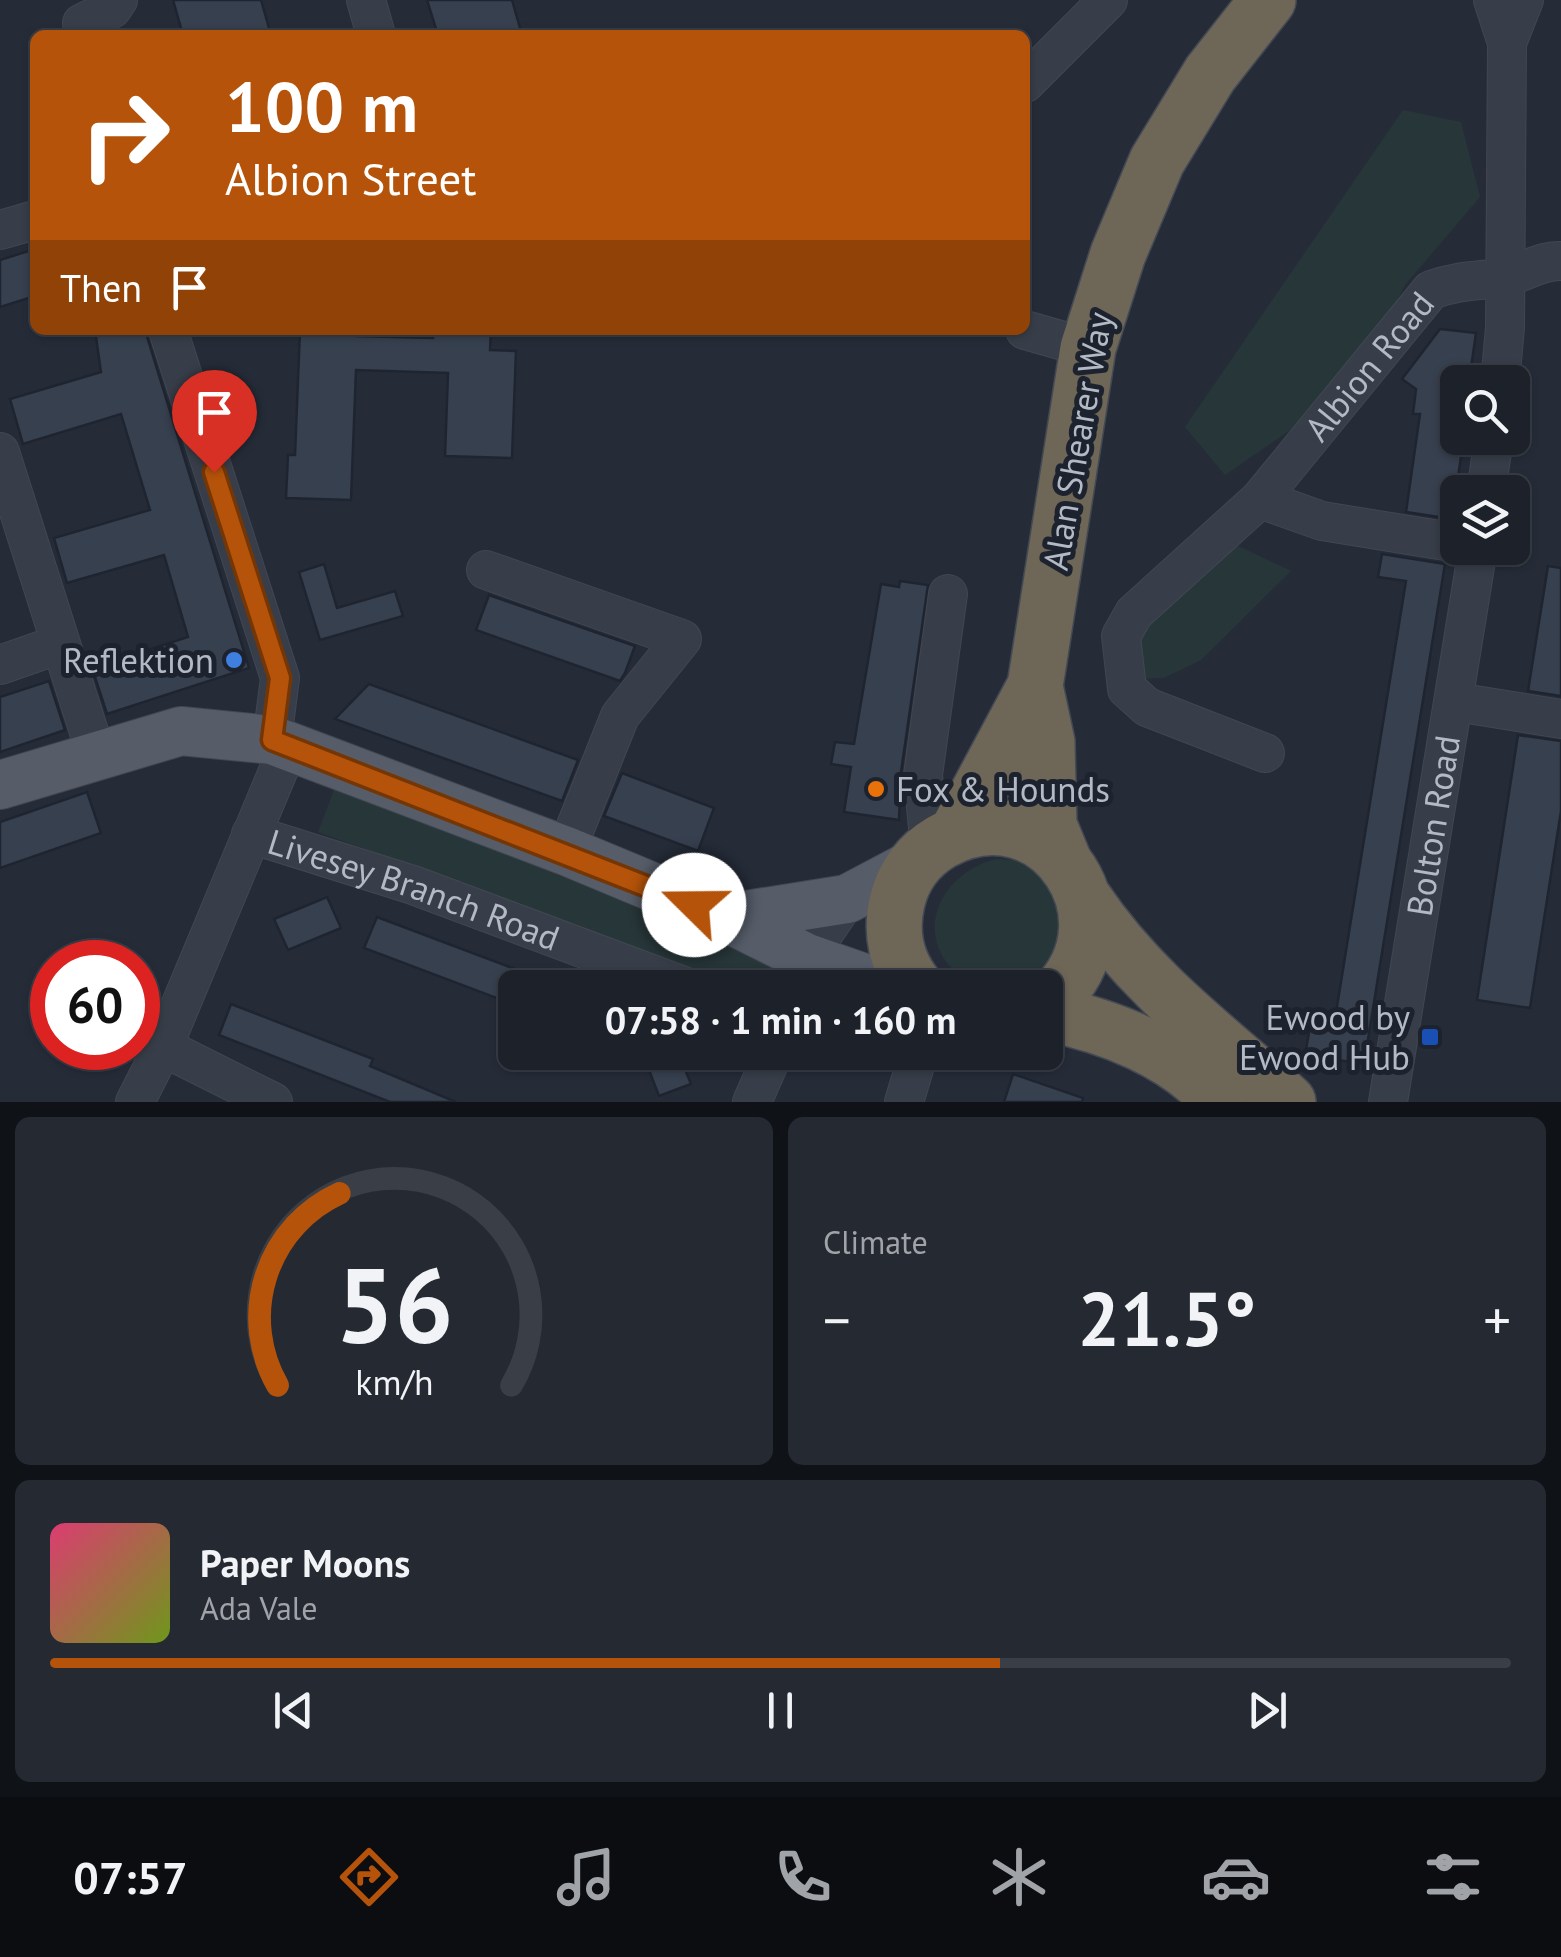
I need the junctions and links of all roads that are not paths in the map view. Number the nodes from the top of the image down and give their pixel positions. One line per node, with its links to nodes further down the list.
1 (118, 0): 7 (street)
2 (366, 0): 8 (street)
3 (1108, 0): 10 (street)
4 (1268, 0): 17 (highway, Alan Shearer Way)
5 (1492, 0): 9 (street)
6 (1524, 0): 9 (street)
7 (81, 20)
8 (375, 30)
9 (1506, 44): 14 (street)
10 (1030, 79)
11 (30, 221): 12 (street)
12 (0, 230)
13 (1561, 261): 14 (street, Albion Road)
14 (1502, 278): 18 (street); 20 (street, Albion Road)
15 (1030, 331): 17 (street)
16 (174, 335): 30 (street)
17 (1088, 348): 27 (highway, Alan Shearer Way)
18 (1502, 365)
19 (0, 452): 25 (street)
20 (1260, 499): 21 (street); 31 (street, Albion Road)
21 (1440, 540)
22 (1476, 565): 28 (street, Bolton Road)
23 (486, 570): 36 (street)
24 (948, 594): 35 (street)
25 (60, 644): 26 (street); 32 (street)
26 (0, 665)
27 (1035, 686): 35 (highway, Alan Shearer Way); 37 (highway, Alan Shearer Way)
28 (1456, 702): 29 (street); 53 (street, Bolton Road)
29 (1561, 718)
30 (280, 743): 32 (main road); 34 (street); 36 (main road)
31 (1265, 753)
32 (96, 754): 33 (main road)
33 (0, 786)
34 (252, 834): 40 (street, Livesey Branch Road); 46 (street)
35 (933, 849): 37 (highway); 38 (main road); 43 (highway, Alan Shearer Way)
36 (566, 852): 39 (main road)
37 (1074, 879): 44 (highway); 52 (highway, Alan Shearer Way)
38 (847, 898): 39 (main road); 42 (street)
39 (727, 918): 41 (main road)
40 (640, 970)
41 (799, 970)
42 (805, 970)
43 (908, 970)
44 (1063, 991)
45 (1063, 1017): 51 (highway)
46 (163, 1047): 48 (street); 49 (street)
47 (766, 1070): 50 (street)
48 (135, 1102)
49 (273, 1102)
50 (752, 1102)
51 (1220, 1102)
52 (1288, 1102)
53 (1388, 1102)

